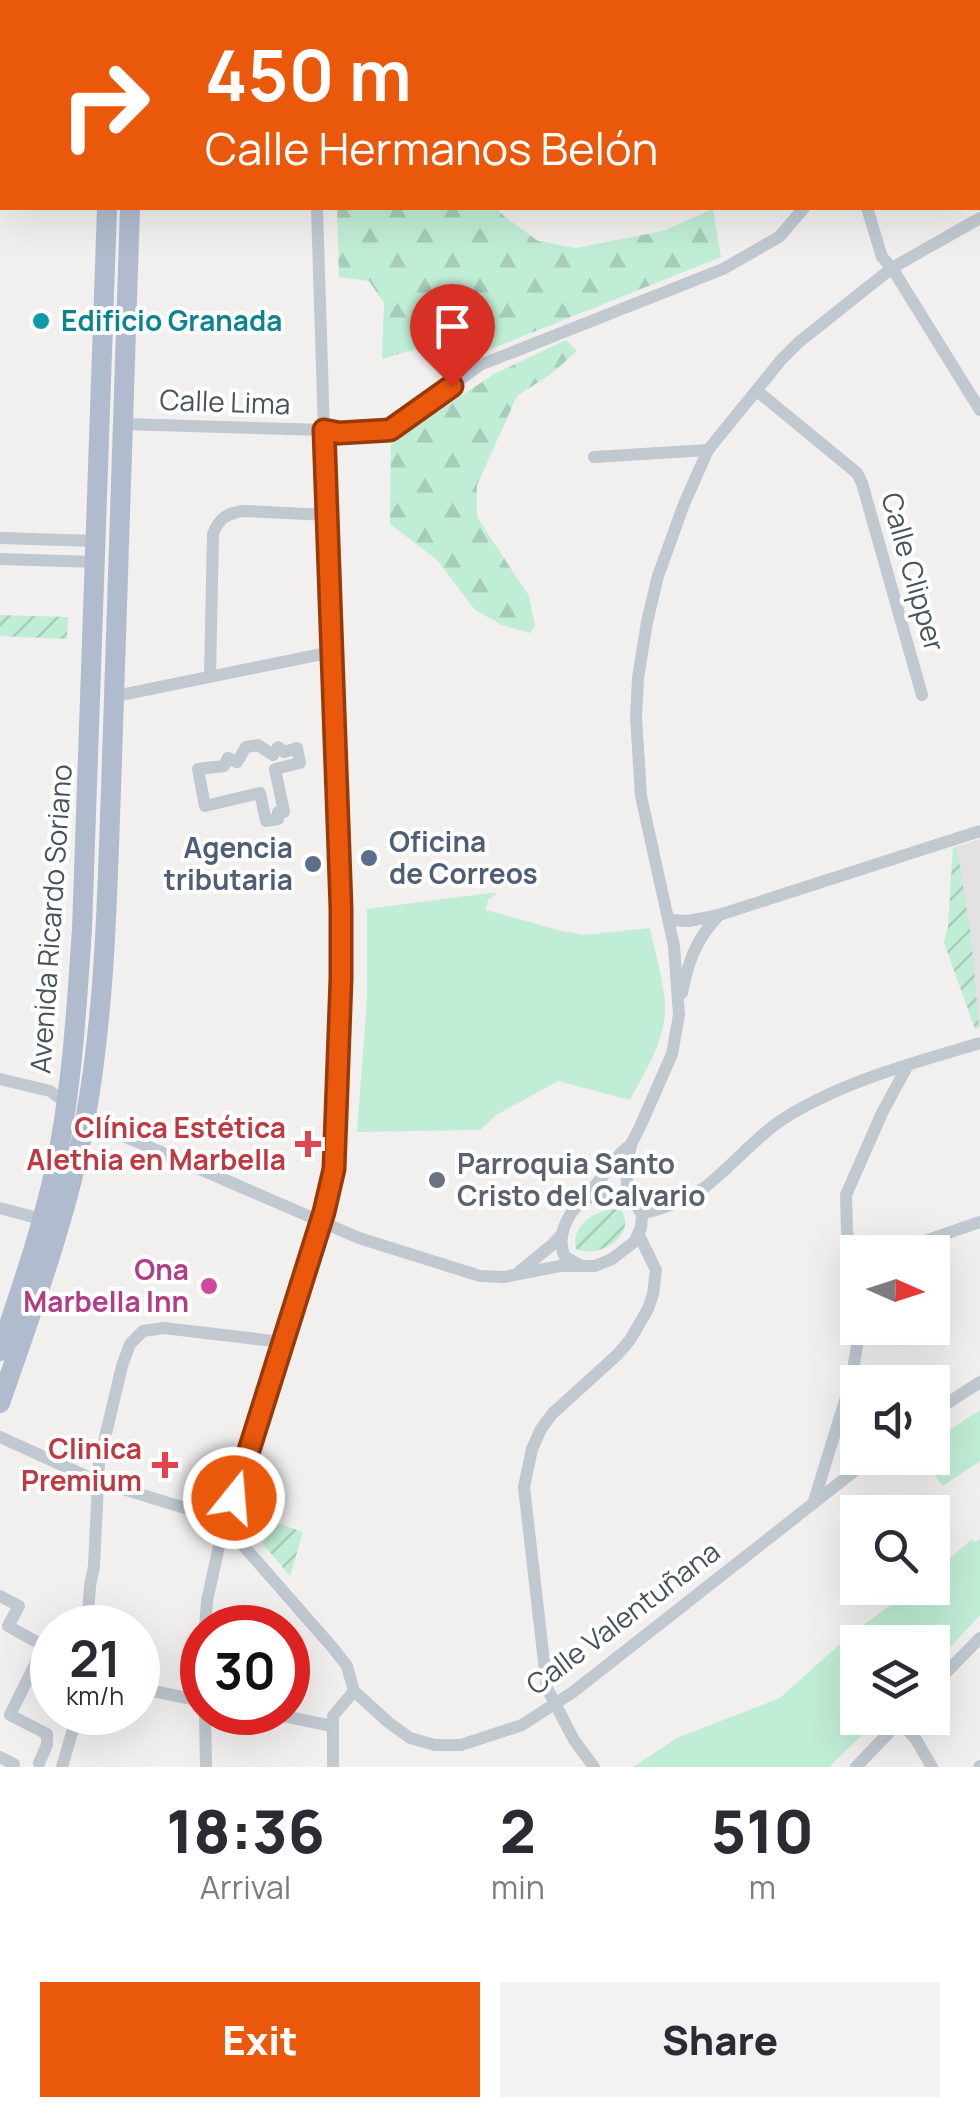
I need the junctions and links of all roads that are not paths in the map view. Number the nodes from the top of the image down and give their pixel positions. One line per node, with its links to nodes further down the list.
1 (107, 210): 17 (main road, Avenida Ricardo Soriano)
2 (130, 210): 10 (main road, Avenida Ricardo Soriano)
3 (317, 210): 11 (street)
4 (802, 210): 11 (street, Calle Lima)
5 (869, 210): 7 (street)
6 (980, 218): 7 (street)
7 (892, 268): 8 (street); 9 (street)
8 (757, 391): 12 (street); 21 (street, Calle Clipper)
9 (980, 410)
10 (123, 424): 11 (street, Calle Lima); 15 (main road, Avenida Ricardo Soriano)
11 (324, 430): 14 (street)
12 (708, 450): 13 (street); 27 (street)
13 (594, 457)
14 (327, 515): 19 (street); 20 (street)
15 (120, 524): 17 (main road); 22 (main road, Avenida Ricardo Soriano)
16 (0, 538): 17 (street)
17 (98, 552): 18 (street); 24 (main road, Avenida Ricardo Soriano); 32 (main road, Avenida Ricardo Soriano)
18 (0, 559)
19 (332, 652): 20 (street); 41 (street)
20 (210, 676): 22 (street)
21 (922, 695)
22 (116, 696): 24 (main road, Avenida Ricardo Soriano)
23 (260, 793): 23 (street)
24 (111, 802): 33 (main road, Avenida Ricardo Soriano)
25 (980, 831): 26 (street)
26 (719, 914): 27 (street); 28 (street)
27 (668, 920): 28 (street)
28 (678, 1015): 34 (street)
29 (980, 1042): 30 (street)
30 (908, 1066): 39 (street); 45 (street)
31 (0, 1079): 32 (street)
32 (66, 1102): 33 (street); 35 (main road, Avenida Ricardo Soriano)
33 (85, 1121): 35 (main road); 41 (street); 55 (main road, Avenida Ricardo Soriano)
34 (631, 1144): 36 (street); 37 (street)
35 (60, 1146): 40 (main road, Avenida Ricardo Soriano)
36 (631, 1198): 37 (street); 39 (street)
37 (582, 1202): 43 (street)
38 (0, 1208): 40 (street)
39 (642, 1214): 44 (street)
40 (41, 1219): 49 (main road, Avenida Ricardo Soriano)
41 (321, 1222): 48 (street); 50 (street)
42 (980, 1222): 46 (street)
43 (561, 1235): 47 (street); 48 (street)
44 (639, 1235): 47 (street); 70 (street)
45 (848, 1235)
46 (943, 1235)
47 (580, 1265): 48 (street)
48 (514, 1276)
49 (4, 1326): 52 (main road, Avenida Ricardo Soriano)
50 (282, 1342): 58 (street); 60 (street)
51 (856, 1345): 59 (street)
52 (0, 1351)
53 (980, 1382): 54 (street)
54 (950, 1401)
55 (0, 1403)
56 (0, 1437): 58 (street)
57 (849, 1475): 59 (street, Calle Valentuñana)
58 (97, 1480): 61 (street); 64 (street)
59 (814, 1502): 70 (street, Calle Valentuñana)
60 (231, 1508): 61 (street); 62 (street)
61 (211, 1516): 62 (street)
62 (227, 1536): 65 (street); 69 (street, Calle Valentuñana)
63 (2, 1594): 66 (street)
64 (89, 1605)
65 (206, 1605)
66 (4, 1624): 78 (street)
67 (980, 1638): 68 (street)
68 (950, 1668)
69 (354, 1692): 70 (street, Calle Valentuñana); 72 (street)
70 (555, 1705): 83 (street)
71 (310, 1721): 72 (street)
72 (332, 1726): 82 (street)
73 (71, 1735): 80 (street)
74 (206, 1735): 81 (street)
75 (887, 1735): 84 (street)
76 (913, 1735): 85 (street)
77 (0, 1757): 79 (street)
78 (39, 1763)
79 (15, 1766)
80 (62, 1767)
81 (206, 1767)
82 (333, 1767)
83 (594, 1767)
84 (856, 1767)
85 (932, 1767)

